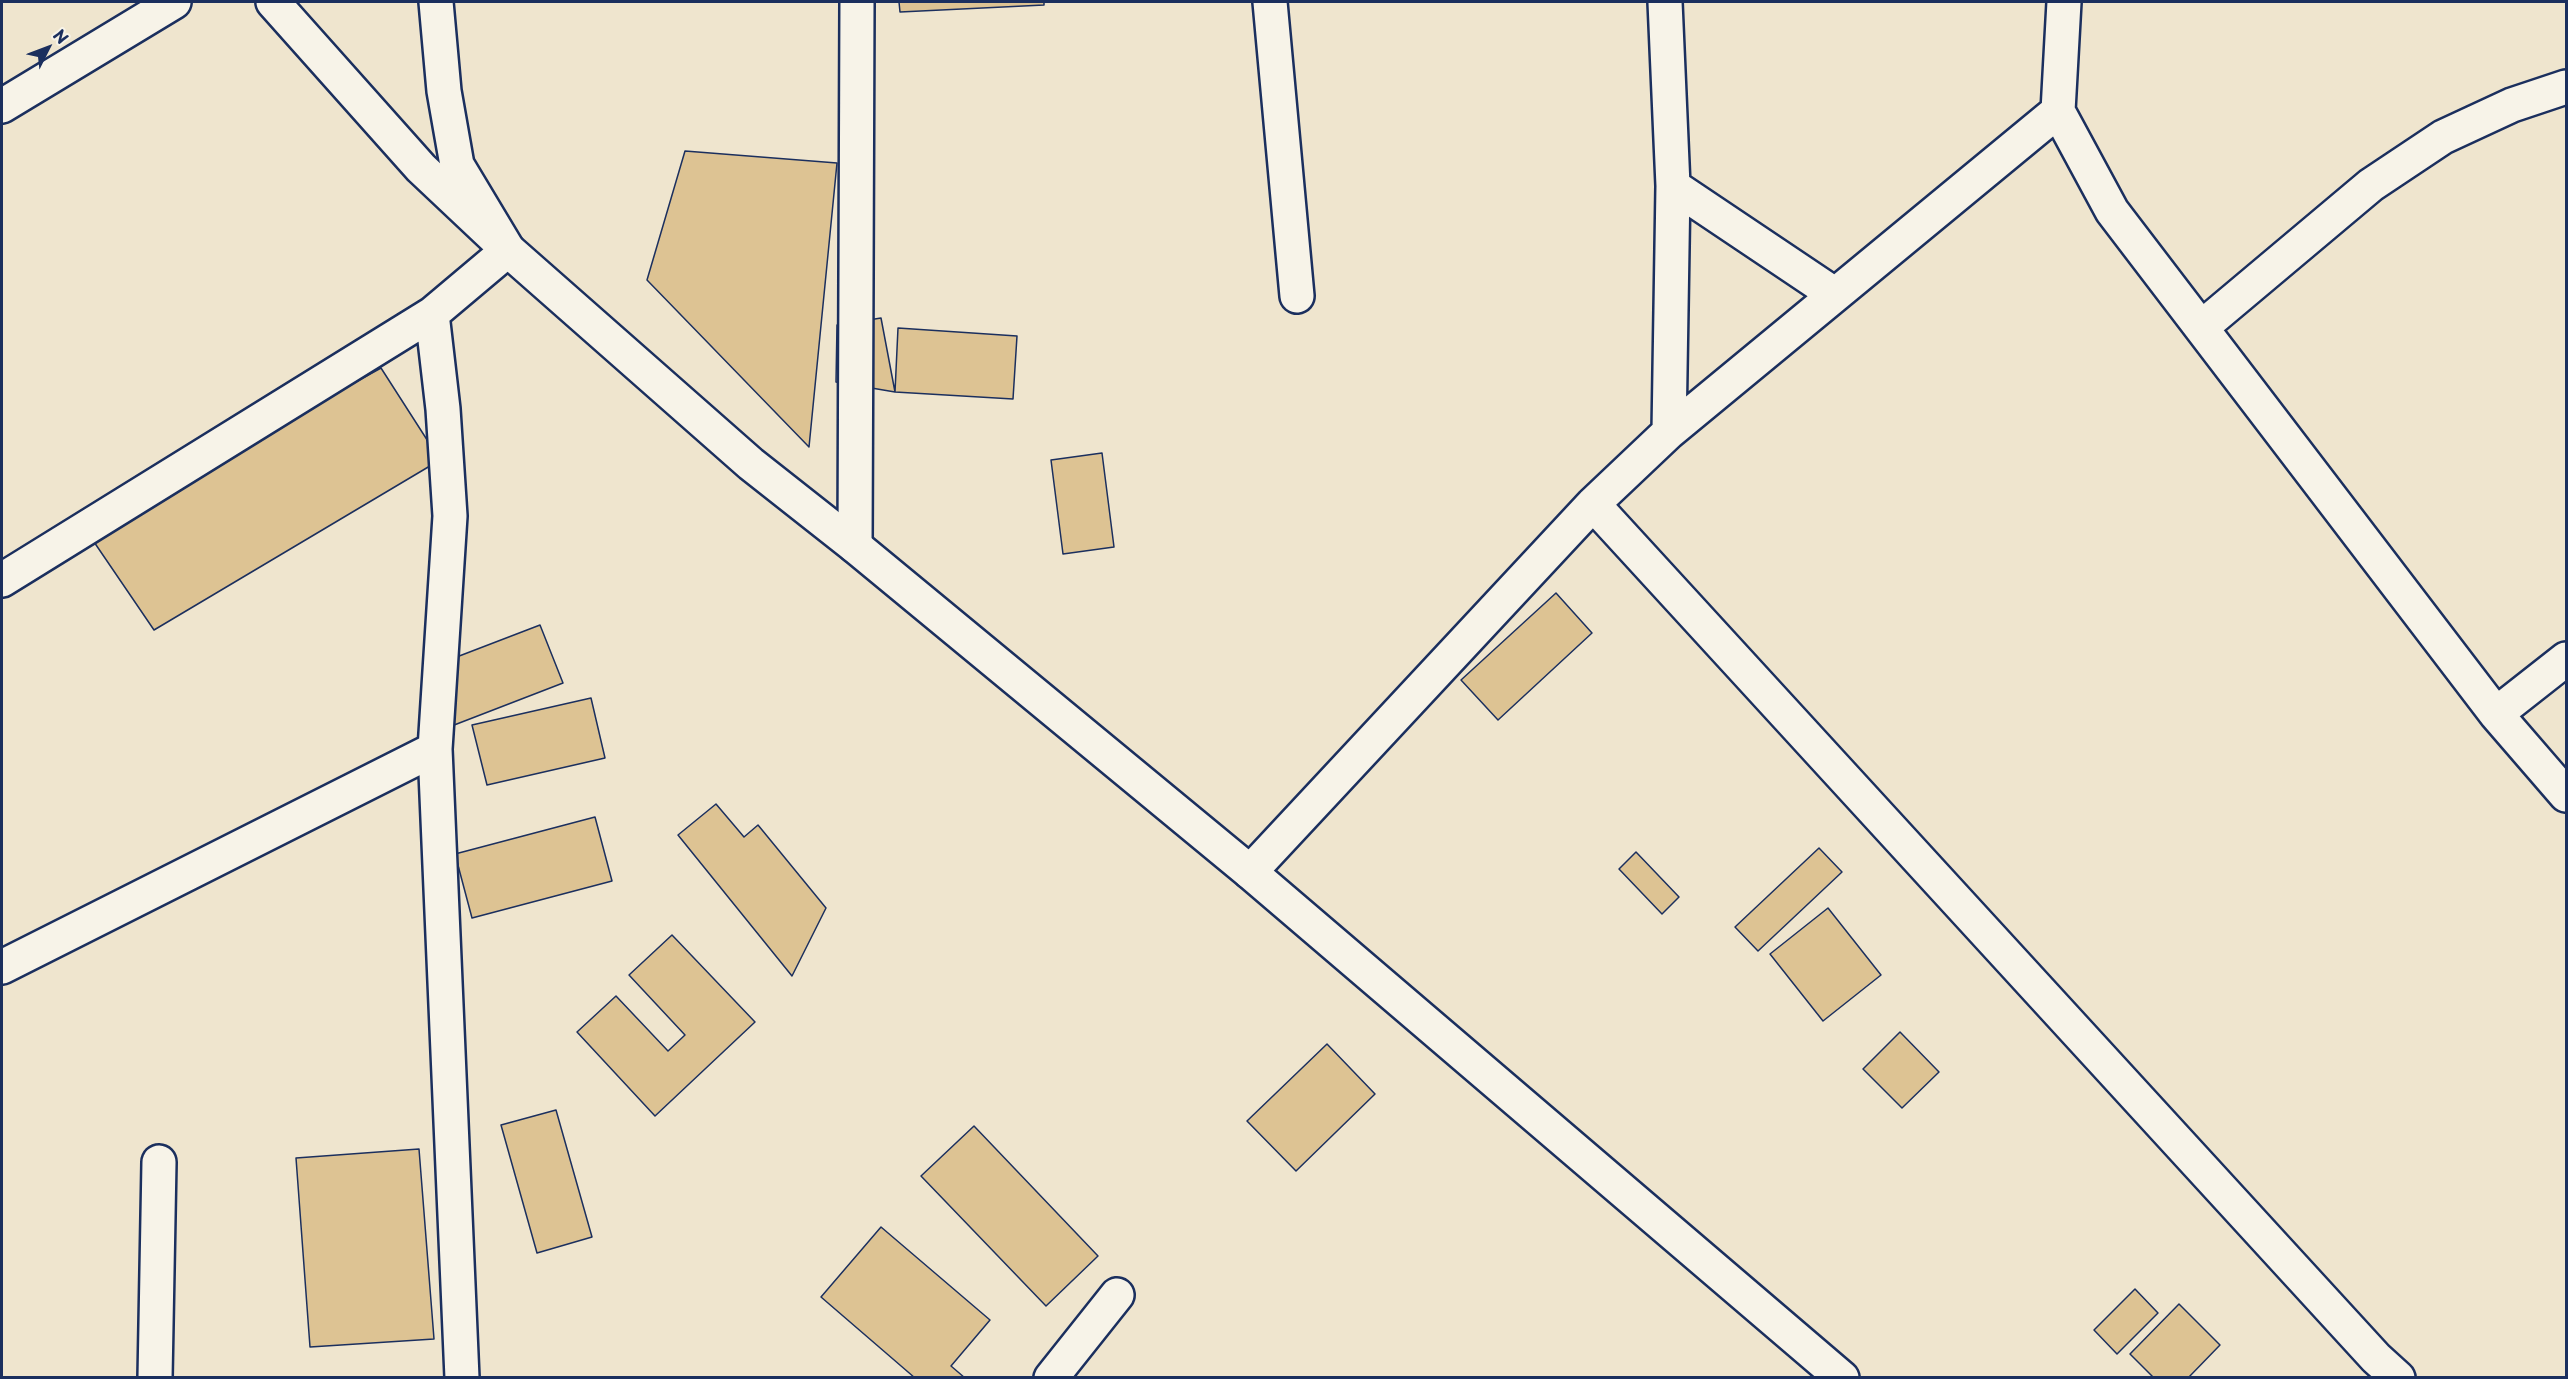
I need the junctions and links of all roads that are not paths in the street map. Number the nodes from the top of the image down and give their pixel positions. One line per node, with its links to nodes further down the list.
1 (174, 2): 9 (street)
2 (273, 2): 12 (street)
3 (436, 2): 12 (street)
4 (857, 2): 19 (street)
5 (1270, 2): 14 (street)
6 (1665, 2): 11 (street)
7 (2064, 2): 10 (street)
8 (2566, 87): 16 (street)
9 (2, 106)
10 (2058, 111): 13 (street); 16 (street)
11 (1673, 186): 13 (street); 17 (street)
12 (508, 250): 15 (street); 19 (street)
13 (1834, 294): 17 (street)
14 (1297, 296)
15 (432, 314): 20 (street); 23 (street)
16 (2202, 327): 22 (street)
17 (1669, 432): 18 (street)
18 (1593, 504): 25 (street); 33 (street)
19 (855, 546): 25 (street)
20 (2, 580)
21 (2566, 659): 22 (street)
22 (2496, 714): 24 (street)
23 (435, 749): 26 (street); 30 (street)
24 (2566, 795)
25 (1250, 872): 32 (street)
26 (2, 967)
27 (159, 1162): 29 (street)
28 (1117, 1295): 31 (street)
29 (155, 1377)
30 (462, 1377)
31 (1051, 1377)
32 (1842, 1377)
33 (2398, 1377)

